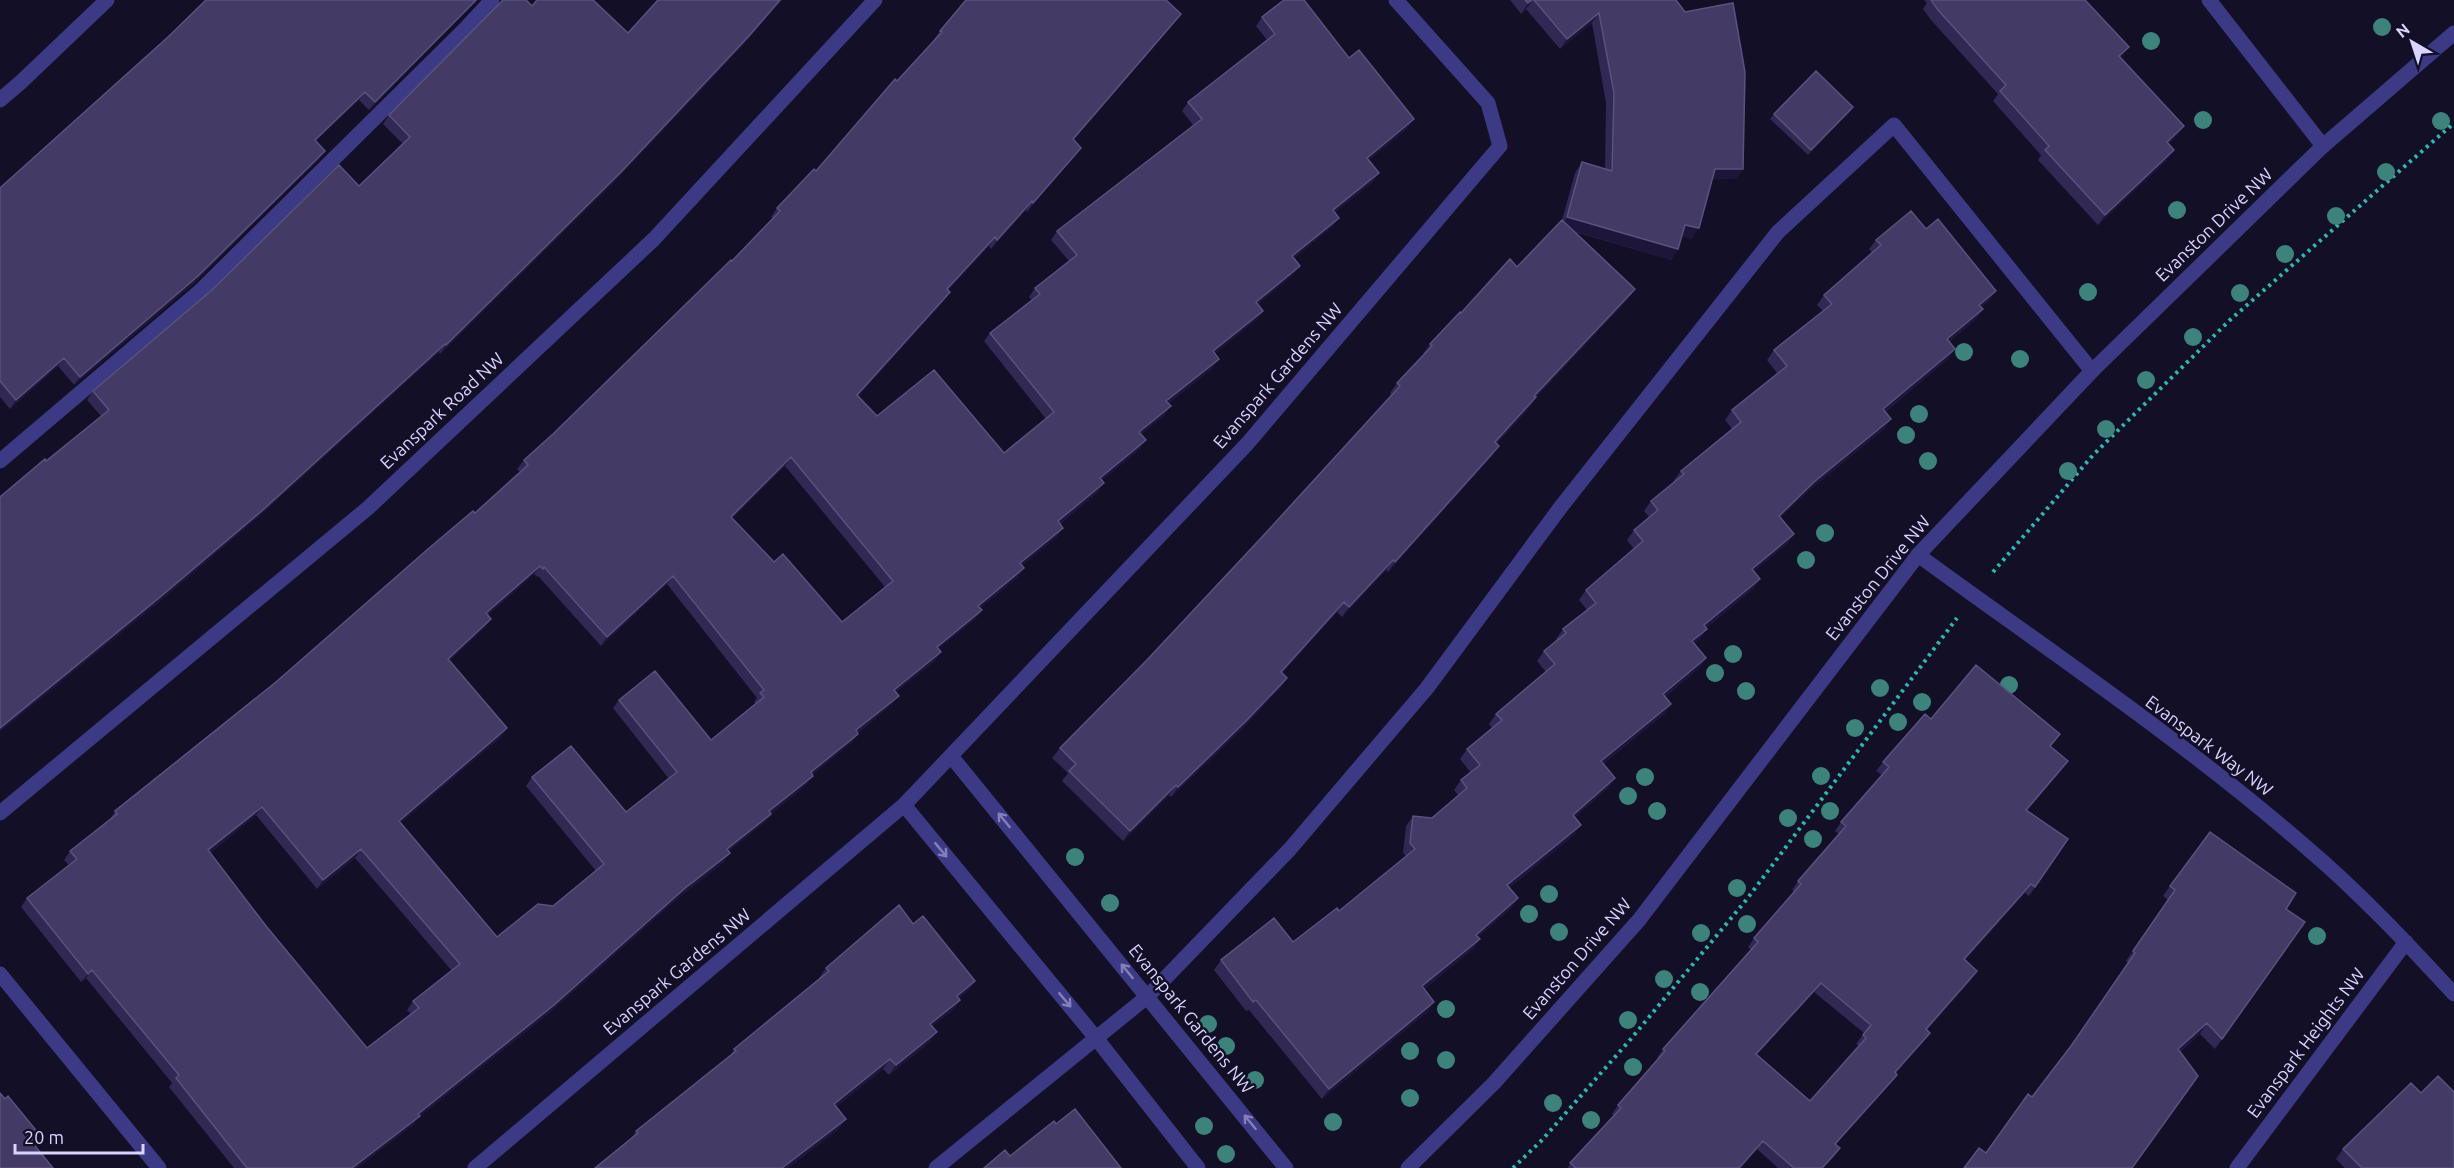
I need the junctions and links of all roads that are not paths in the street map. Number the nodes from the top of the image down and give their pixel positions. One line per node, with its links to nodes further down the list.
1 (107, 0): 7 (street)
2 (492, 0): 10 (street)
3 (875, 0): 14 (street, Evanspark Road NW)
4 (1396, 0): 12 (street, Evanspark Gardens NW)
5 (2209, 0): 8 (street)
6 (2454, 33): 8 (street, Evanston Drive NW)
7 (0, 100)
8 (2323, 146): 9 (street, Evanston Drive NW)
9 (2092, 371): 11 (street, Evanston Drive NW); 18 (street)
10 (0, 461)
11 (1918, 555): 15 (street, Evanspark Way NW); 25 (street, Evanston Drive NW)
12 (951, 756): 13 (street, Evanspark Gardens NW); 18 (street, Evanspark Gardens NW, one-way to 12)
13 (904, 805): 19 (street, one-way to 19); 21 (street, Evanspark Gardens NW)
14 (0, 813)
15 (2406, 942): 17 (street, Evanspark Way NW); 26 (street, Evanspark Heights NW)
16 (0, 974): 20 (street)
17 (2454, 994)
18 (1148, 996): 19 (street); 24 (street, Evanspark Gardens NW, one-way to 18)
19 (1096, 1038): 22 (street); 23 (street)
20 (159, 1168)
21 (475, 1168)
22 (936, 1168)
23 (1198, 1168)
24 (1286, 1168)
25 (1408, 1168)
26 (2237, 1168)

